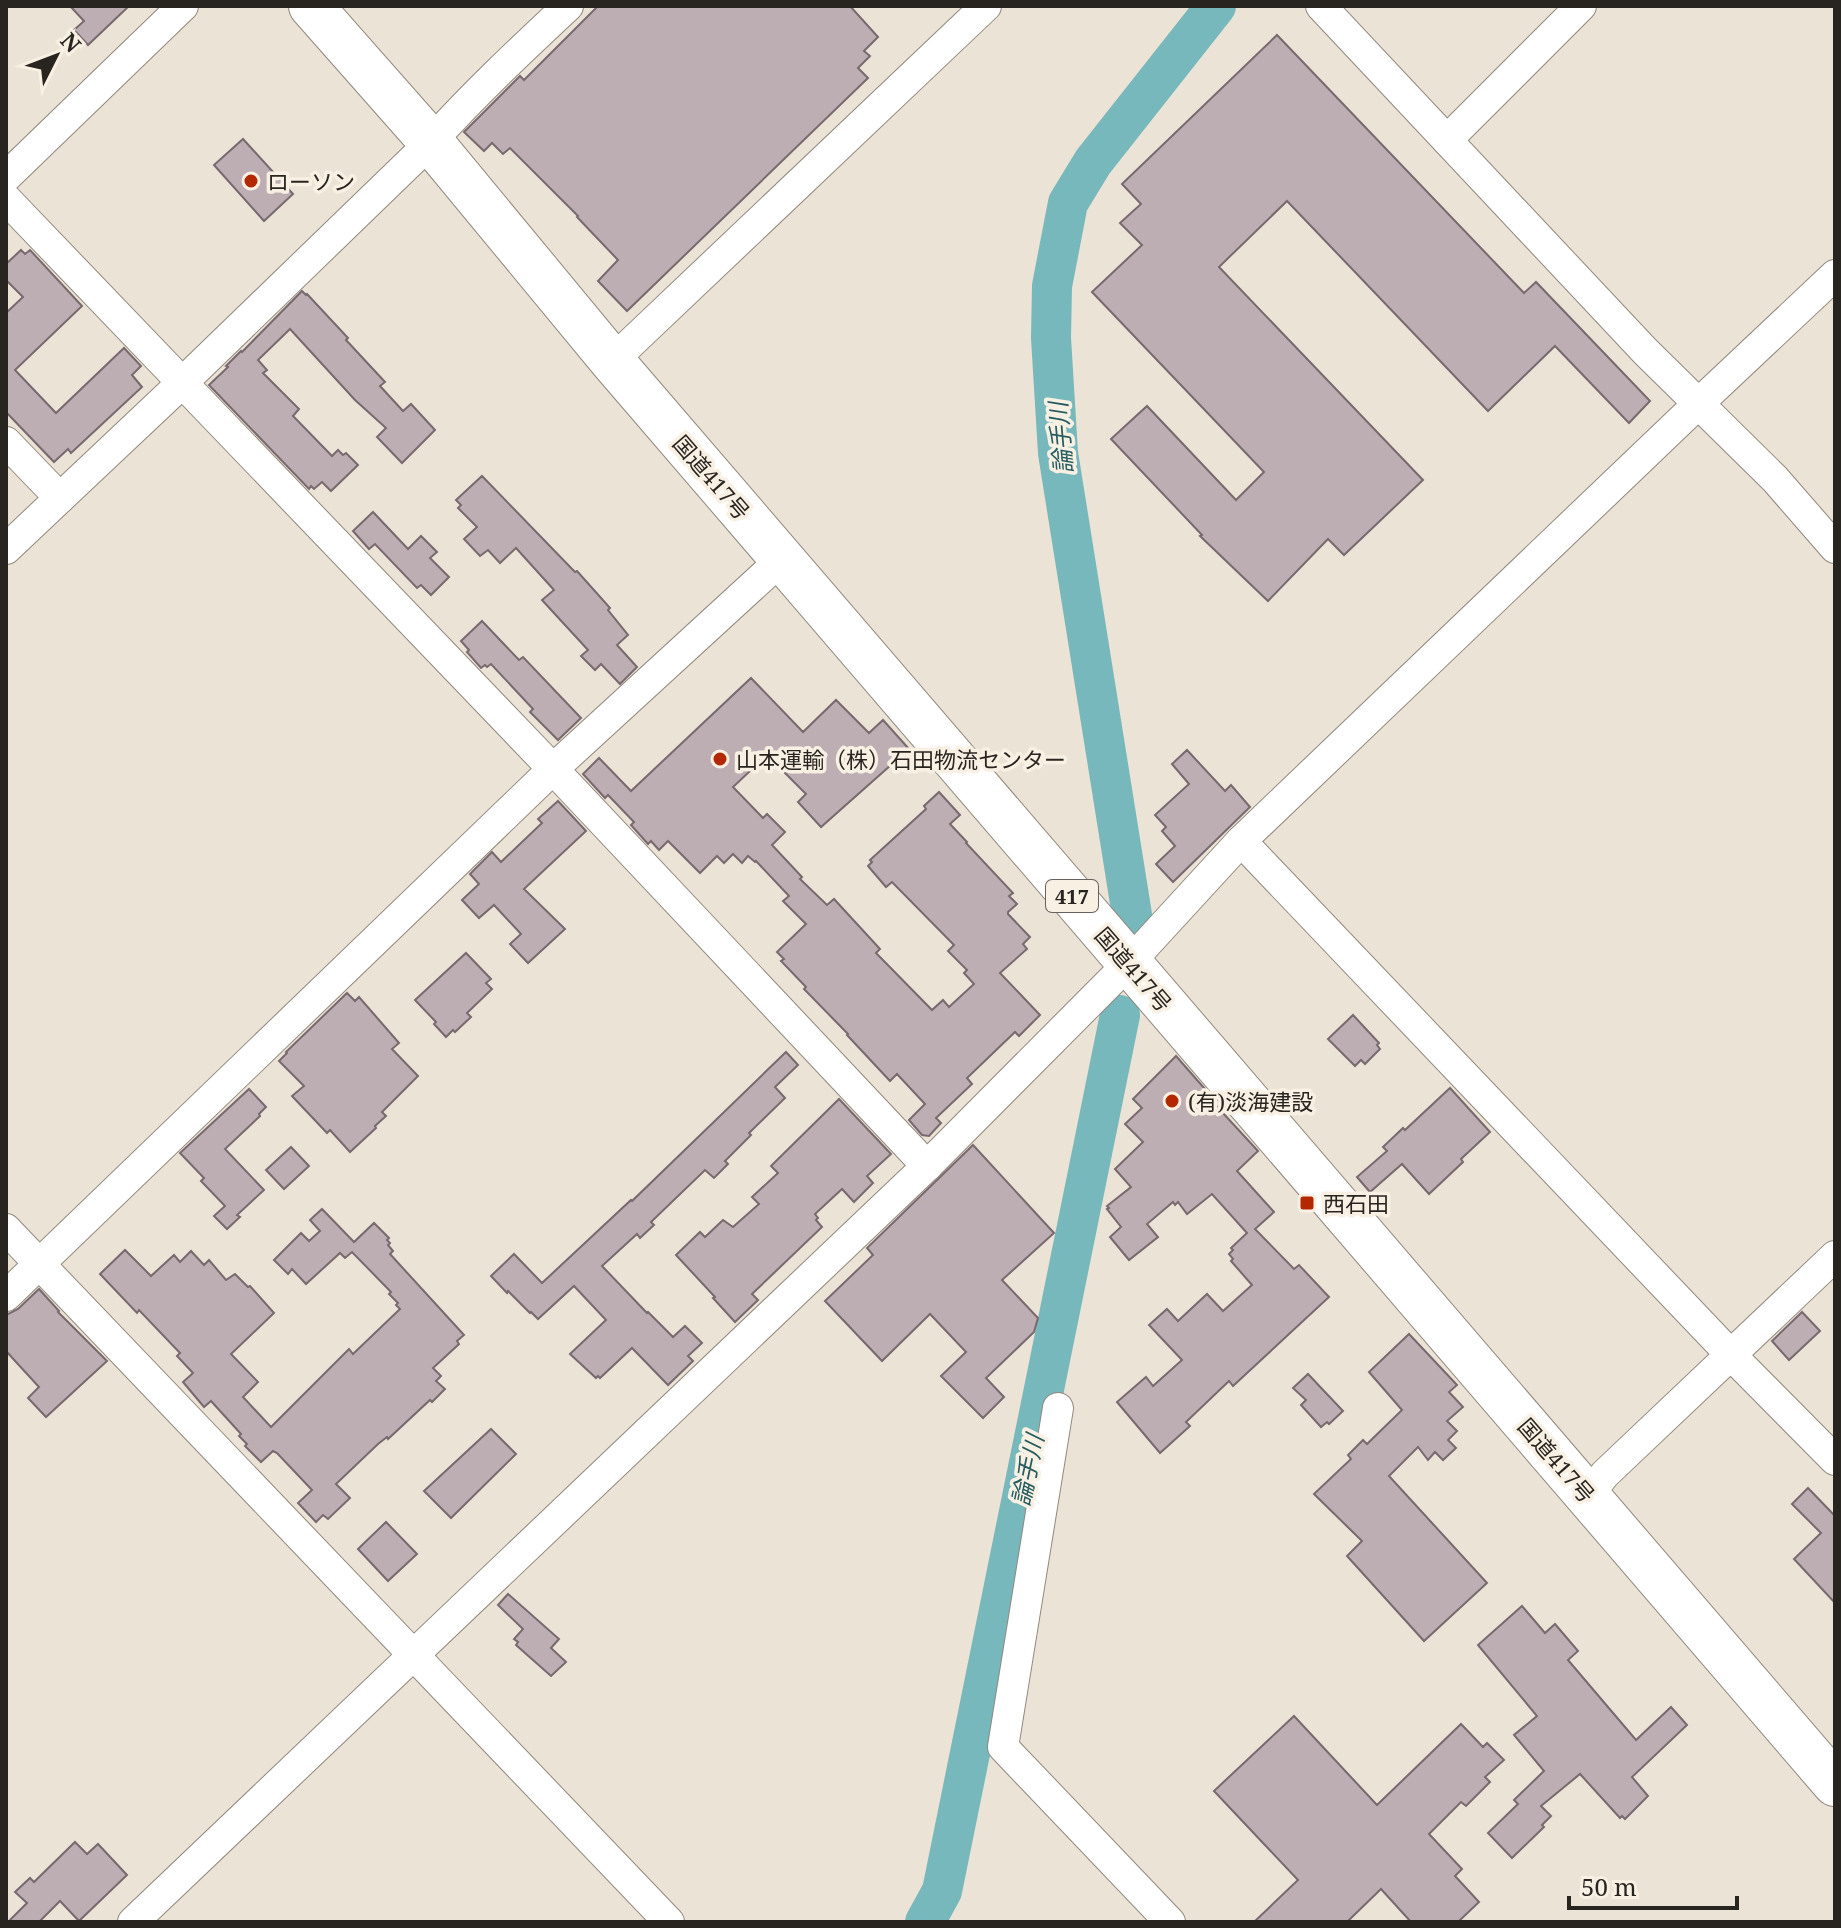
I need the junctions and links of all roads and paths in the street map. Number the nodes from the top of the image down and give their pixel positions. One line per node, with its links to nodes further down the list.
1 (183, 6): 9 (street)
2 (311, 6): 8 (highway, 国道417号 / 417)
3 (568, 6): 8 (street)
4 (986, 6): 12 (street)
5 (1321, 6): 7 (street)
6 (1581, 6): 7 (street)
7 (1447, 140): 14 (street)
8 (431, 142): 12 (highway, 国道417号 / 417); 13 (street)
9 (6, 177)
10 (6, 199): 13 (street)
11 (1835, 275): 14 (street)
12 (612, 361): 19 (highway, 国道417号 / 417)
13 (182, 383): 16 (street); 20 (street)
14 (1699, 403): 17 (street); 21 (street)
15 (6, 442): 16 (street)
16 (60, 498): 18 (street)
17 (1835, 548)
18 (6, 549)
19 (782, 559): 20 (street); 22 (highway, 国道417号 / 417)
20 (553, 769): 23 (street); 26 (street)
21 (1241, 841): 22 (street); 28 (street)
22 (1129, 963): 23 (street); 31 (highway, 国道417号 / 417)
23 (927, 1166): 32 (street)
24 (6, 1229): 26 (street)
25 (1835, 1256): 28 (street)
26 (39, 1265): 27 (street); 32 (street)
27 (6, 1296)
28 (1731, 1355): 30 (street); 31 (street)
29 (1058, 1408): 36 (street)
30 (1835, 1460)
31 (1588, 1495): 33 (highway, 国道417号 / 417)
32 (413, 1655): 34 (street); 35 (street)
33 (1835, 1784)
34 (133, 1922)
35 (669, 1922)
36 (1170, 1922)

